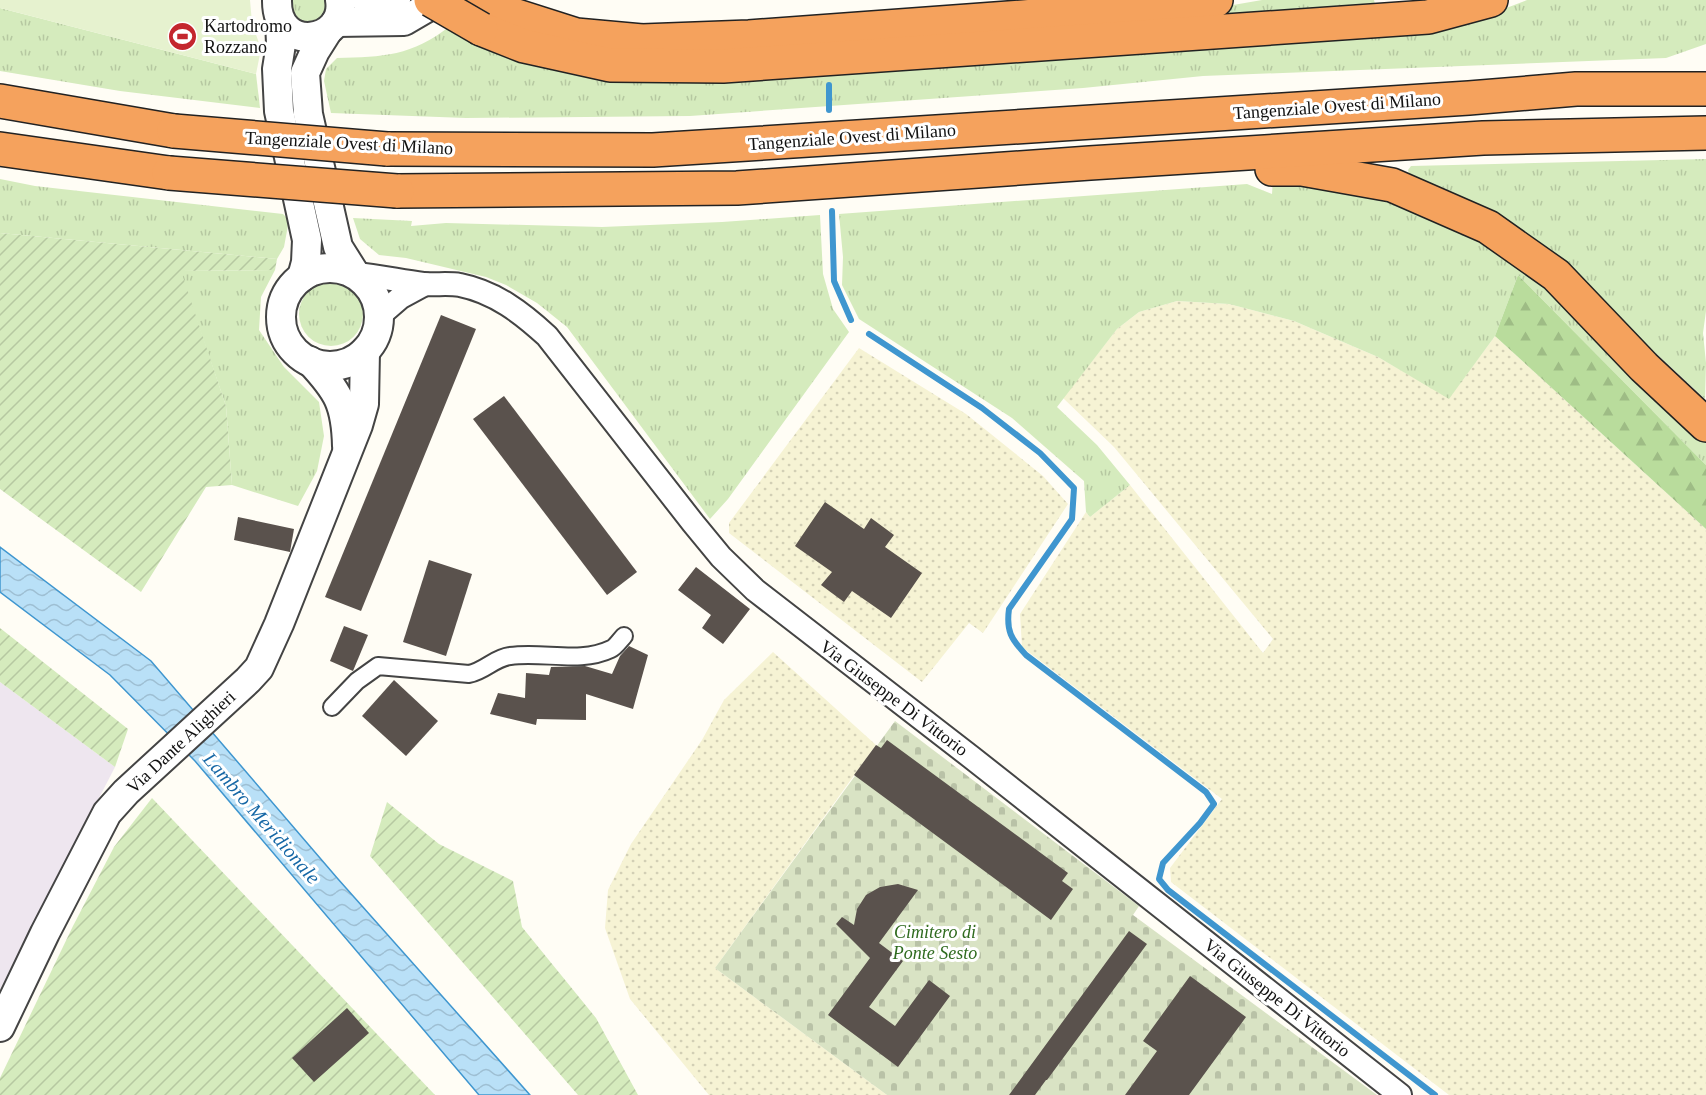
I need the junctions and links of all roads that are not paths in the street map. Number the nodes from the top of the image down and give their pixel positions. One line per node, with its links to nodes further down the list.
1 (366, 0): 2 (street)
2 (396, 0)
3 (433, 0): 9 (highway, bridge); 10 (street)
4 (541, 0): 11 (highway)
5 (1216, 0): 11 (highway)
6 (1491, 0): 7 (highway)
7 (1389, 9): 9 (highway)
8 (278, 10): 10 (street); 20 (street)
9 (487, 13): 11 (highway)
10 (334, 18): 19 (street)
11 (711, 37)
12 (1706, 68): 13 (highway)
13 (1576, 89): 14 (highway, Tangenziale Ovest di Milano); 15 (highway, Tangenziale Ovest di Milano, bridge)
14 (1706, 89)
15 (0, 101)
16 (1706, 133): 18 (highway)
17 (0, 148): 18 (highway, bridge)
18 (1090, 162): 25 (highway)
19 (354, 274): 20 (street); 21 (street, Via Giuseppe Di Vittorio); 22 (street)
20 (302, 277): 24 (street)
21 (424, 284): 22 (street); 30 (street, Via Giuseppe Di Vittorio)
22 (379, 316): 23 (street)
23 (365, 351): 24 (street); 26 (street, Via Dante Alighieri)
24 (310, 362): 26 (street, Via Dante Alighieri)
25 (1706, 425)
26 (348, 451): 29 (street, Via Dante Alighieri)
27 (624, 636): 28 (street)
28 (332, 707)
29 (0, 1027)
30 (1400, 1095)

